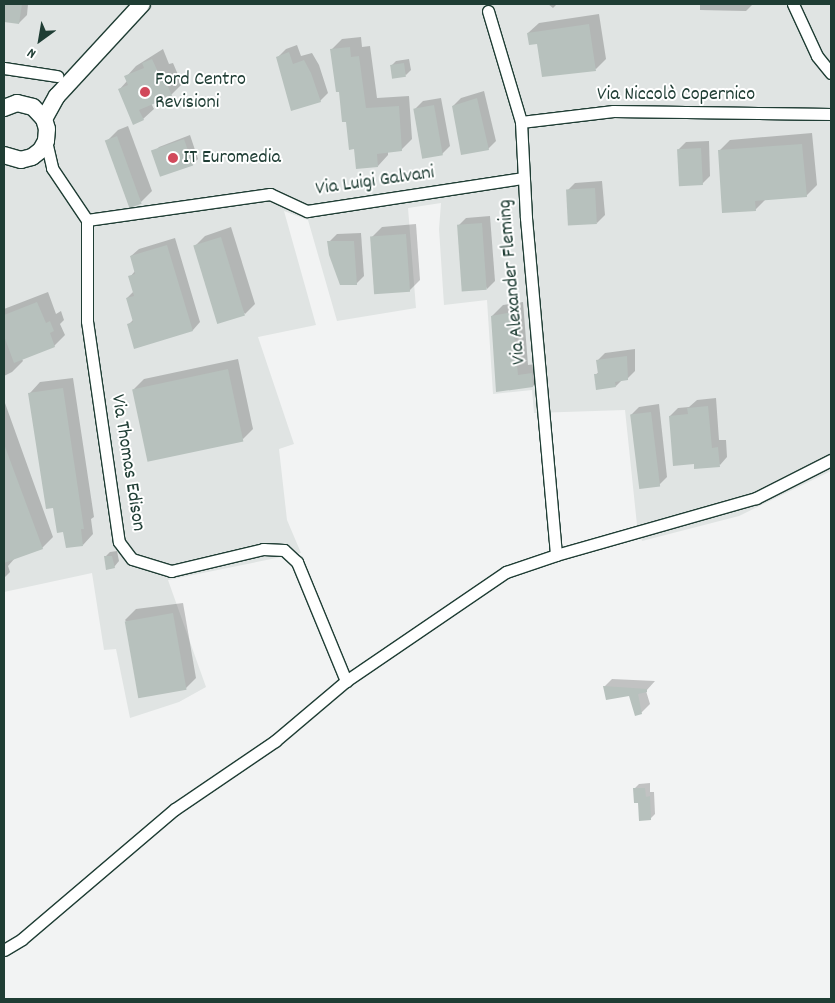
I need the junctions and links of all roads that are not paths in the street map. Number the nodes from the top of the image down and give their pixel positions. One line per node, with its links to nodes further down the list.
1 (142, 4): 7 (main road)
2 (793, 4): 5 (street)
3 (488, 11): 9 (street, Via Alexander Fleming)
4 (4, 68): 6 (street)
5 (831, 73)
6 (57, 76)
7 (20, 107): 10 (main road)
8 (831, 114): 9 (street, Via Niccolò Copernico)
9 (521, 122): 14 (street, Via Alexander Fleming)
10 (46, 140): 11 (main road); 13 (street)
11 (32, 157): 12 (main road); 13 (street)
12 (6, 159)
13 (52, 168): 15 (street)
14 (523, 178): 15 (street, Via Luigi Galvani); 17 (street, Via Alexander Fleming)
15 (87, 220): 18 (street, Via Thomas Edison)
16 (831, 460): 17 (street)
17 (556, 555): 18 (street)
18 (346, 680): 19 (street)
19 (4, 950)

